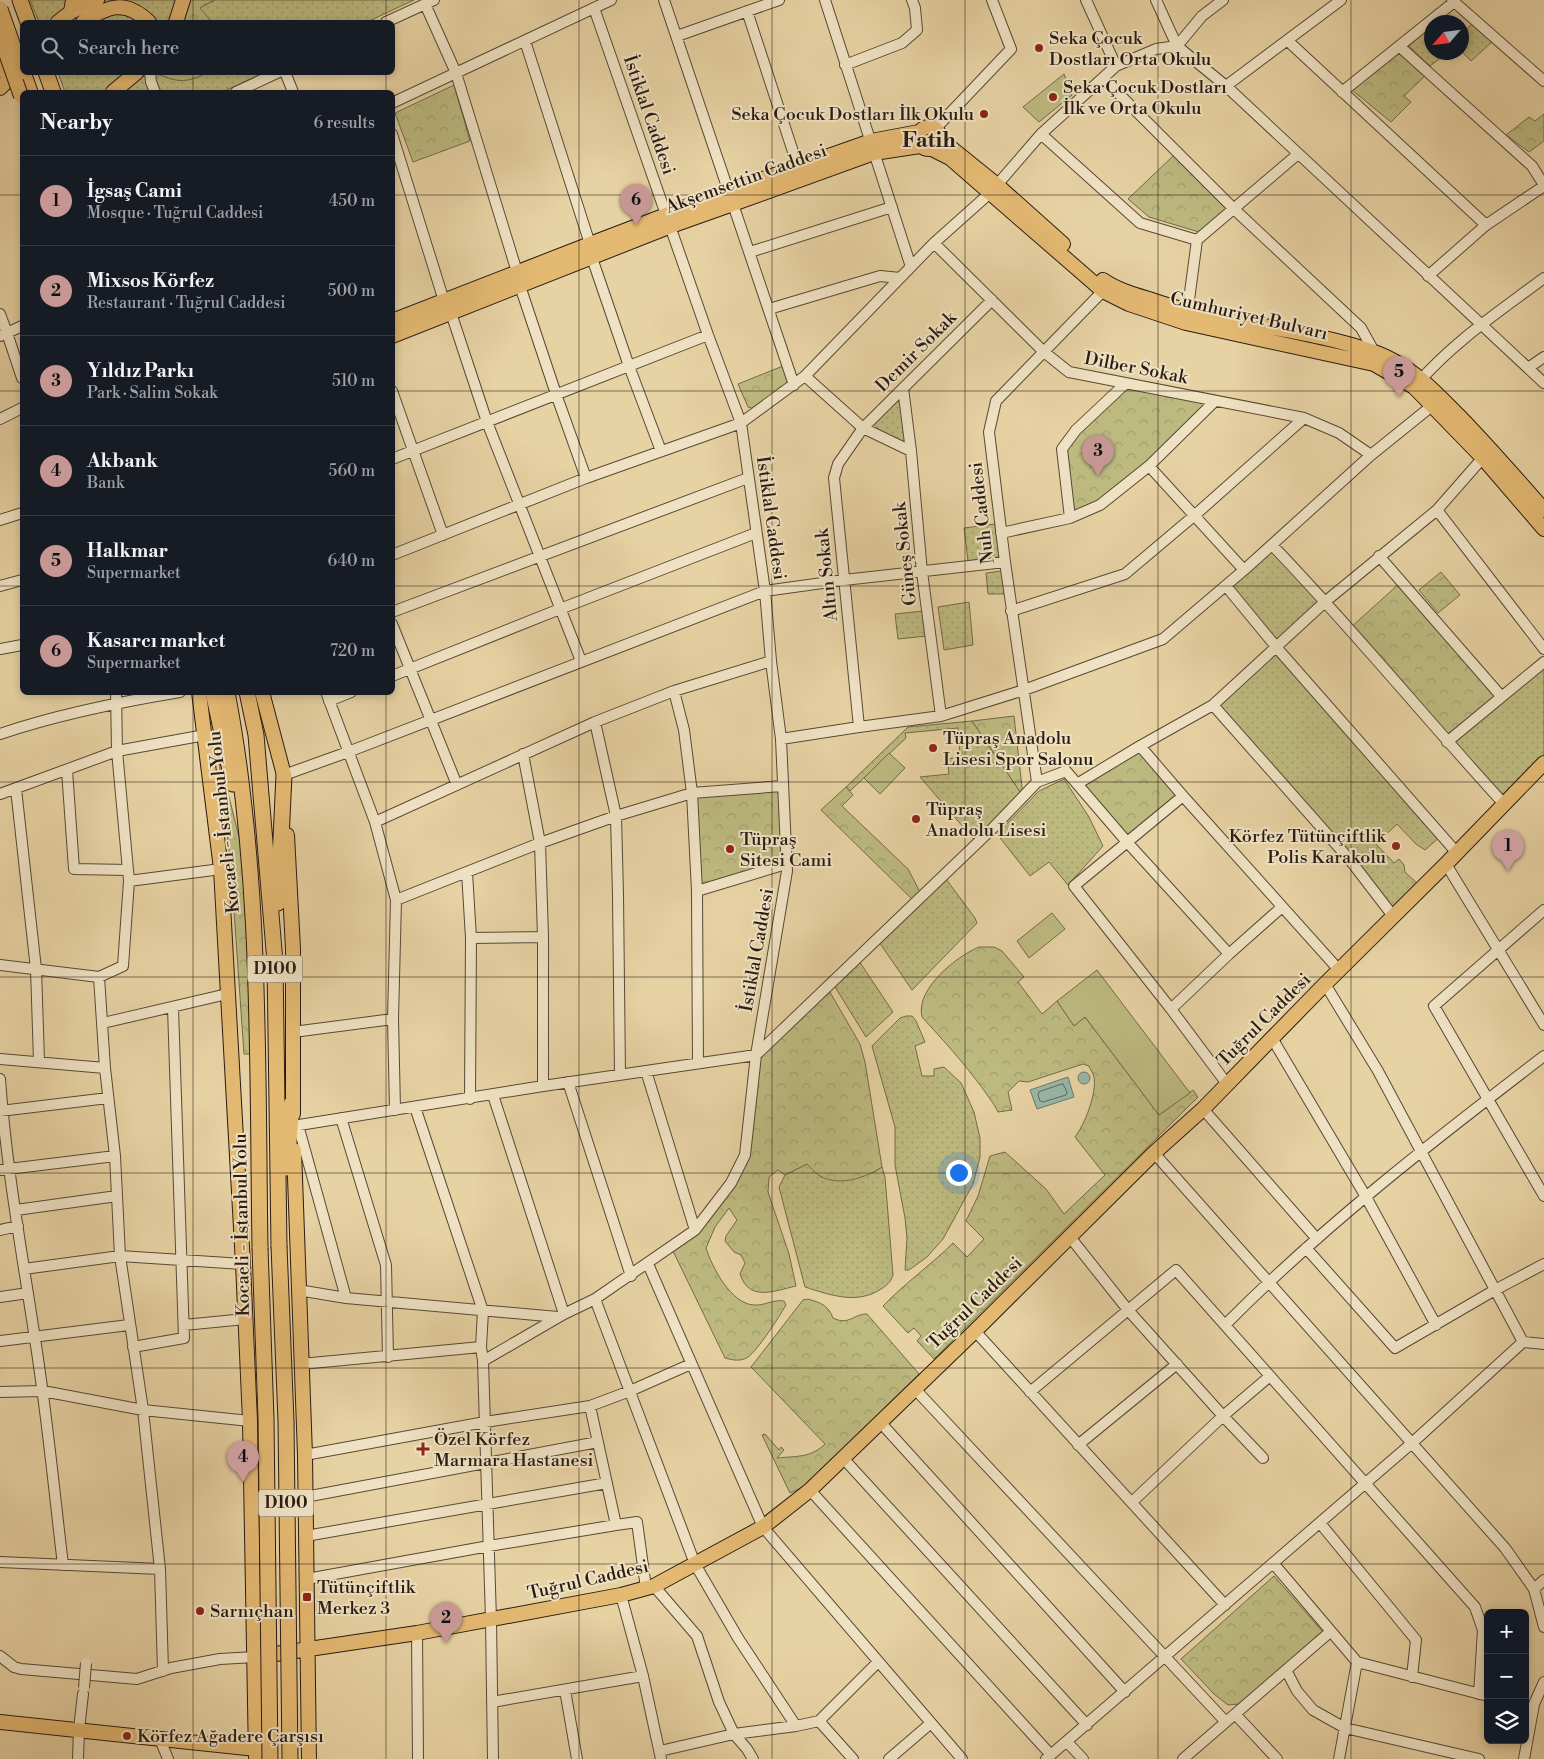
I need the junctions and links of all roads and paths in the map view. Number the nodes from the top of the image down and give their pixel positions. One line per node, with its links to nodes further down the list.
1 (20, 0): 19 (highway)
2 (98, 0): 15 (main road); 21 (main road)
3 (611, 0): 16 (street)
4 (664, 0): 26 (street)
5 (779, 0): 18 (street)
6 (825, 0): 33 (street)
7 (912, 0): 33 (street)
8 (992, 0): 56 (street)
9 (1086, 0): 34 (street)
10 (1156, 0): 29 (street)
11 (1223, 0): 29 (street)
12 (1341, 0): 28 (street)
13 (1453, 1): 30 (street); 44 (street)
14 (430, 2): 24 (street); 37 (street)
15 (72, 6): 20 (main road)
16 (594, 8): 27 (street); 66 (street, İstiklal Caddesi)
17 (0, 9): 32 (highway, bridge)
18 (747, 11): 26 (street); 60 (street)
19 (27, 20)
20 (60, 20)
21 (84, 20)
22 (87, 20): 23 (main road)
23 (148, 20)
24 (390, 20)
25 (0, 36): 47 (main road, bridge)
26 (677, 36): 63 (street)
27 (525, 41): 37 (street); 70 (street)
28 (1288, 41): 45 (street); 53 (street)
29 (1177, 46): 34 (street); 45 (street)
30 (1399, 46): 53 (street); 61 (street)
31 (20, 51): 36 (main road)
32 (20, 64)
33 (845, 65): 58 (street)
34 (1116, 66): 43 (street)
35 (20, 68): 46 (main road)
36 (0, 70)
37 (456, 73): 54 (street); 76 (street)
38 (23, 75): 48 (highway)
39 (133, 75): 49 (main road)
40 (150, 75): 50 (street)
41 (273, 75): 51 (street)
42 (286, 75): 52 (street)
43 (1104, 79): 55 (street); 65 (street)
44 (1544, 81)
45 (1226, 86): 59 (street)
46 (0, 88)
47 (24, 90)
48 (25, 90)
49 (115, 90)
50 (154, 90)
51 (240, 90)
52 (292, 90)
53 (1342, 92): 67 (street)
54 (395, 102)
55 (1041, 134): 62 (street); 68 (street)
56 (929, 139): 58 (main road, Akşemsettin Caddesi); 62 (main road, Cumhuriyet Bulvarı)
57 (395, 144): 79 (street)
58 (873, 147): 60 (main road, Akşemsettin Caddesi); 63 (main road, Akşemsettin Caddesi); 64 (street)
59 (1298, 154): 65 (street); 73 (street)
60 (798, 167): 63 (main road, Akşemsettin Caddesi)
61 (1544, 185): 67 (street)
62 (994, 189): 69 (street); 77 (main road, Cumhuriyet Bulvarı)
63 (731, 198): 66 (main road, Akşemsettin Caddesi); 71 (street)
64 (892, 207): 71 (street); 72 (street)
65 (1234, 209): 68 (street); 92 (street)
66 (668, 221): 70 (main road, Akşemsettin Caddesi); 89 (street, İstiklal Caddesi)
67 (1486, 225): 73 (street)
68 (1197, 240): 83 (street)
69 (934, 243): 72 (street); 78 (street, Dilber Sokak)
70 (591, 250): 76 (main road, Akşemsettin Caddesi); 93 (street)
71 (750, 252): 80 (street)
72 (911, 267): 74 (street)
73 (1428, 276): 85 (street)
74 (900, 278): 80 (street); 96 (street)
75 (1544, 278): 85 (street)
76 (518, 279): 79 (main road, Akşemsettin Caddesi); 81 (main road, Akşemsettin Caddesi); 102 (street)
77 (1104, 286): 83 (main road, Cumhuriyet Bulvarı); 90 (street, Nuh Caddesi)
78 (992, 300): 90 (street, Dilber Sokak); 101 (street, Demir Sokak)
79 (444, 301): 84 (main road, Akşemsettin Caddesi)
80 (770, 309): 100 (street)
81 (451, 313): 88 (main road, Akşemsettin Caddesi); 109 (street)
82 (0, 314): 87 (street)
83 (1187, 317): 92 (main road, Cumhuriyet Bulvarı)
84 (395, 320)
85 (1481, 325): 94 (street); 98 (street)
86 (20, 327): 87 (street)
87 (4, 335): 95 (street)
88 (395, 335)
89 (708, 335): 93 (street); 110 (street, İstiklal Caddesi)
90 (1044, 352): 97 (street, Dilber Sokak); 130 (street, Nuh Caddesi)
91 (1544, 357): 94 (street)
92 (1375, 359): 98 (main road, Cumhuriyet Bulvarı)
93 (629, 366): 102 (street); 114 (street)
94 (1528, 368): 99 (street)
95 (20, 373)
96 (805, 376): 100 (street); 111 (street)
97 (1126, 383): 104 (street, Dilber Sokak); 126 (street)
98 (1418, 383): 105 (main road, Cumhuriyet Bulvarı); 115 (main road, Cumhuriyet Bulvarı)
99 (1544, 383)
100 (794, 385): 110 (street)
101 (903, 388): 111 (street, Demir Sokak); 112 (street, Güneş Sokak)
102 (556, 394): 109 (street); 119 (street)
103 (395, 400): 113 (street)
104 (1215, 401): 107 (street, Dilber Sokak); 118 (street)
105 (1432, 405): 115 (main road, Cumhuriyet Bulvarı); 116 (street)
106 (20, 409): 108 (street)
107 (1304, 418): 116 (street, Dilber Sokak); 125 (street)
108 (0, 419)
109 (487, 422): 113 (street); 121 (street)
110 (741, 423): 114 (street); 120 (street, İstiklal Caddesi)
111 (863, 428): 112 (street); 139 (street, Altın Sokak)
112 (912, 450): 138 (street, Güneş Sokak)
113 (412, 451): 117 (street); 131 (street)
114 (661, 451): 119 (street)
115 (1487, 453): 122 (street); 123 (main road, Cumhuriyet Bulvarı); 128 (main road, Cumhuriyet Bulvarı)
116 (1371, 455): 132 (street)
117 (395, 458)
118 (1148, 466): 125 (street); 126 (street)
119 (586, 478): 121 (street)
120 (748, 478): 129 (street, İstiklal Caddesi); 134 (street)
121 (519, 504): 131 (street); 134 (street)
122 (1437, 510): 135 (street); 152 (street)
123 (1544, 510)
124 (20, 514): 127 (street)
125 (1195, 515): 137 (street); 147 (street)
126 (1070, 518): 130 (street)
127 (0, 520)
128 (1544, 529)
129 (756, 533): 143 (street, İstiklal Caddesi); 145 (street)
130 (1001, 533): 136 (street, Nuh Caddesi)
131 (443, 535): 133 (street)
132 (1272, 544): 137 (street); 144 (street)
133 (395, 553)
134 (540, 556): 145 (street); 146 (street)
135 (1379, 556): 144 (street); 166 (street)
136 (1005, 562): 138 (street); 147 (street, Nuh Caddesi)
137 (1244, 570): 142 (street)
138 (922, 572): 139 (street); 170 (street, Güneş Sokak)
139 (844, 580): 143 (street); 173 (street, Altın Sokak)
140 (20, 581): 141 (street)
141 (0, 586)
142 (1226, 586): 150 (street); 158 (street)
143 (765, 591): 153 (street); 154 (street, İstiklal Caddesi)
144 (1326, 601): 150 (street); 177 (street)
145 (560, 608): 153 (street); 156 (street)
146 (395, 611)
147 (1011, 611): 158 (street, Nuh Caddesi)
148 (395, 632): 156 (street)
149 (20, 644): 151 (street)
150 (1277, 648): 169 (street); 198 (street)
151 (0, 649)
152 (1544, 649)
153 (581, 661): 171 (street)
154 (771, 662): 159 (street); 176 (street, İstiklal Caddesi)
155 (1544, 662): 166 (street)
156 (410, 669): 157 (street); 171 (street)
157 (395, 675)
158 (1024, 690): 170 (street); 185 (street, Nuh Caddesi)
159 (674, 691): 172 (street); 190 (street)
160 (142, 695): 167 (street)
161 (199, 695): 175 (main road)
162 (214, 695): 199 (highway)
163 (228, 695): 199 (highway, Kocaeli - İstanbul Yolu / D100)
164 (248, 695): 215 (highway, D100)
165 (263, 695): 184 (main road)
166 (1501, 696): 177 (street)
167 (116, 697): 174 (street); 179 (street)
168 (327, 697): 180 (street)
169 (1213, 705): 178 (street); 210 (street)
170 (941, 716): 173 (street)
171 (431, 719): 180 (street); 187 (street)
172 (595, 722): 181 (street); 194 (street)
173 (859, 727): 176 (street)
174 (0, 734)
175 (205, 735): 179 (street); 202 (main road)
176 (781, 739): 188 (street, İstiklal Caddesi)
177 (1447, 742): 193 (street)
178 (1140, 746): 186 (street); 192 (street)
179 (117, 751): 183 (street); 203 (street)
180 (348, 752): 184 (street); 195 (street)
181 (524, 754): 187 (street); 197 (street)
182 (1544, 763): 193 (main road, Tuğrul Caddesi)
183 (68, 770): 189 (street); 203 (street)
184 (284, 775): 215 (highway); 227 (main road)
185 (1037, 782): 186 (street); 229 (street)
186 (1077, 784): 196 (street)
187 (457, 785): 195 (street)
188 (782, 786): 190 (street); 200 (street, İstiklal Caddesi)
189 (16, 789): 191 (street); 217 (street)
190 (692, 793): 194 (street); 206 (street)
191 (0, 794)
192 (1183, 796): 196 (street); 208 (street)
193 (1504, 804): 198 (main road, Tuğrul Caddesi)
194 (616, 816): 197 (street); 236 (street)
195 (375, 822): 207 (street)
196 (1127, 842): 214 (street); 223 (street)
197 (540, 843): 204 (street); 211 (street)
198 (1457, 853): 201 (main road, Tuğrul Caddesi)
199 (249, 859): 384 (highway, Kocaeli - İstanbul Yolu / D100, bridge)
200 (786, 864): 206 (street); 229 (street, İstiklal Caddesi)
201 (1446, 864): 210 (main road, Tuğrul Caddesi); 213 (street)
202 (221, 869): 205 (street); 221 (main road)
203 (128, 870): 205 (street)
204 (467, 872): 207 (street); 212 (street)
205 (129, 881): 219 (street)
206 (697, 891): 233 (street)
207 (396, 900): 224 (street)
208 (1282, 907): 214 (street); 218 (street)
209 (1544, 910): 213 (street)
210 (1393, 916): 218 (main road, Tuğrul Caddesi)
211 (542, 937): 212 (street); 240 (street)
212 (471, 938): 243 (street)
213 (1499, 949): 226 (street); 244 (street)
214 (1229, 954): 223 (street)
215 (275, 962): 265 (highway, D100)
216 (0, 965): 217 (street)
217 (36, 969): 219 (street); 232 (street)
218 (1339, 970): 220 (main road, Tuğrul Caddesi)
219 (99, 977): 225 (street)
220 (1325, 984): 228 (main road, Tuğrul Caddesi); 252 (street)
221 (227, 994): 222 (street); 269 (main road)
222 (173, 1008): 225 (street); 268 (street)
223 (1171, 1009): 239 (street)
224 (393, 1019): 227 (street); 248 (street)
225 (103, 1022): 234 (street)
226 (1544, 1025)
227 (293, 1032): 245 (main road)
228 (1272, 1038): 239 (main road, Tuğrul Caddesi); 258 (street)
229 (756, 1055): 233 (street); 262 (street, İstiklal Caddesi)
230 (1544, 1056): 244 (street)
231 (0, 1059): 232 (street)
232 (39, 1062): 234 (street)
233 (698, 1063): 235 (street)
234 (105, 1068): 242 (street)
235 (646, 1071): 236 (street); 262 (street)
236 (620, 1075): 238 (street)
237 (0, 1079): 249 (street)
238 (568, 1082): 240 (street); 273 (street)
239 (1227, 1084): 247 (main road, Tuğrul Caddesi)
240 (543, 1086): 241 (street)
241 (493, 1095): 243 (street); 284 (street)
242 (108, 1098): 249 (street); 254 (street)
243 (470, 1099): 246 (street)
244 (1487, 1100): 252 (street); 257 (street)
245 (292, 1103): 251 (main road); 265 (highway)
246 (415, 1107): 248 (street); 283 (street)
247 (1203, 1109): 253 (main road, Tuğrul Caddesi); 264 (street)
248 (395, 1110): 250 (street)
249 (1, 1111): 255 (street)
250 (341, 1118): 251 (street); 281 (street)
251 (296, 1125): 275 (main road); 279 (street)
252 (1420, 1152): 258 (street); 276 (street)
253 (1154, 1153): 263 (main road, Tuğrul Caddesi); 274 (street)
254 (115, 1156): 255 (street); 256 (street)
255 (5, 1169): 259 (street)
256 (117, 1196): 259 (street); 267 (street)
257 (1544, 1196)
258 (1366, 1197): 264 (street); 289 (street)
259 (16, 1210): 260 (street)
260 (18, 1226): 261 (street); 272 (street)
261 (0, 1230)
262 (695, 1230): 270 (street, İstiklal Caddesi)
263 (1070, 1236): 282 (street); 290 (main road, Tuğrul Caddesi)
264 (1317, 1239): 266 (street)
265 (279, 1246): 385 (highway, D100, bridge)
266 (1306, 1248): 274 (street); 289 (street)
267 (120, 1256): 268 (street); 272 (street); 286 (street)
268 (182, 1259): 269 (street); 287 (street)
269 (243, 1264): 285 (main road)
270 (648, 1264): 273 (street, İstiklal Caddesi); 300 (street)
271 (1544, 1264): 276 (street)
272 (24, 1269): 277 (street)
273 (630, 1276): 280 (street, İstiklal Caddesi)
274 (1268, 1282): 288 (street); 315 (street)
275 (298, 1290): 279 (street); 299 (main road)
276 (1495, 1290): 289 (street); 293 (street)
277 (28, 1293): 278 (street); 291 (street)
278 (0, 1297)
279 (346, 1298): 281 (street)
280 (595, 1299): 284 (street, İstiklal Caddesi); 305 (street)
281 (388, 1302): 283 (street); 297 (street)
282 (1128, 1310): 288 (street); 301 (street); 307 (street)
283 (483, 1311): 284 (street); 296 (street)
284 (561, 1316): 298 (street, İstiklal Caddesi)
285 (245, 1319): 287 (street); 311 (main road)
286 (129, 1325): 291 (street); 295 (street)
287 (184, 1325): 295 (street)
288 (1225, 1325): 302 (street)
289 (1436, 1325)
290 (974, 1331): 303 (main road, Tuğrul Caddesi); 307 (street)
291 (35, 1337): 292 (street); 304 (street)
292 (0, 1341)
293 (1523, 1342): 294 (street); 315 (street)
294 (1544, 1344)
295 (133, 1347): 309 (street)
296 (481, 1347): 297 (street); 298 (street)
297 (388, 1356): 299 (street)
298 (483, 1361): 312 (street)
299 (301, 1364): 317 (main road)
300 (691, 1364): 305 (street); 329 (street)
301 (1177, 1364): 310 (street); 316 (street)
302 (1270, 1376): 310 (street); 322 (street)
303 (914, 1388): 313 (main road, Tuğrul Caddesi); 352 (street)
304 (43, 1391): 306 (street); 309 (street); 335 (street)
305 (630, 1391): 308 (street); 334 (street)
306 (0, 1392)
307 (1030, 1392): 316 (street)
308 (590, 1406): 312 (street); 314 (street)
309 (143, 1410): 311 (street); 336 (street)
310 (1222, 1416): 319 (street); 325 (street)
311 (250, 1421): 348 (main road)
312 (485, 1422): 317 (street); 320 (street)
313 (880, 1422): 318 (main road, Tuğrul Caddesi); 362 (street)
314 (598, 1442): 320 (street); 321 (street)
315 (1412, 1443): 322 (street); 340 (street)
316 (1078, 1445): 325 (street)
317 (305, 1455): 324 (main road)
318 (843, 1458): 323 (main road, Tuğrul Caddesi); 371 (street)
319 (1263, 1458)
320 (486, 1464): 324 (street); 326 (street)
321 (607, 1483): 326 (street); 328 (street)
322 (1366, 1483): 327 (street); 363 (street)
323 (810, 1490): 329 (main road, Tuğrul Caddesi); 380 (street)
324 (305, 1497): 330 (main road)
325 (1132, 1502): 342 (street)
326 (488, 1504): 330 (street); 331 (street)
327 (1320, 1523): 333 (street); 359 (street)
328 (616, 1525): 331 (street); 339 (street)
329 (763, 1527): 334 (main road, Tuğrul Caddesi); 353 (street)
330 (306, 1536): 337 (main road)
331 (489, 1546): 337 (street); 343 (street)
332 (0, 1562): 335 (street)
333 (1273, 1563): 342 (street); 345 (street)
334 (696, 1564): 339 (main road, Tuğrul Caddesi); 372 (street)
335 (63, 1565): 336 (street)
336 (160, 1569): 357 (street)
337 (307, 1579): 347 (main road)
338 (1544, 1580): 340 (street)
339 (650, 1587): 341 (main road, Tuğrul Caddesi); 375 (street)
340 (1534, 1589): 344 (street)
341 (621, 1595): 343 (main road, Tuğrul Caddesi); 358 (street)
342 (1225, 1605): 352 (street)
343 (491, 1620): 346 (main road, Tuğrul Caddesi); 364 (street)
344 (1544, 1626)
345 (1330, 1632): 354 (street); 356 (street)
346 (417, 1633): 349 (main road, Tuğrul Caddesi); 387 (street)
347 (308, 1636): 348 (main road); 349 (main road)
348 (255, 1642): 351 (main road)
349 (308, 1650): 351 (main road, Tuğrul Caddesi); 386 (main road)
350 (0, 1656): 357 (street)
351 (255, 1657): 357 (street); 378 (main road)
352 (1164, 1658): 362 (street); 369 (street)
353 (878, 1662): 367 (street); 370 (street)
354 (1357, 1662): 359 (street); 373 (street)
355 (86, 1663): 374 (street, bridge)
356 (1286, 1670): 366 (street); 373 (street)
357 (163, 1671)
358 (643, 1676): 361 (street); 379 (street)
359 (1412, 1677): 363 (street)
360 (1544, 1682): 365 (street)
361 (565, 1690): 364 (street); 389 (street)
362 (1125, 1692): 371 (street)
363 (1483, 1695)
364 (492, 1702): 388 (street)
365 (1530, 1703): 398 (street)
366 (1235, 1714): 369 (street); 395 (street)
367 (819, 1721): 372 (street); 381 (street)
368 (0, 1722): 374 (main road)
369 (1224, 1722): 394 (street)
370 (931, 1723): 391 (street); 392 (street)
371 (1087, 1725): 377 (street)
372 (796, 1726): 375 (street)
373 (1345, 1728): 396 (street); 397 (street)
374 (79, 1729): 376 (main road); 382 (street)
375 (734, 1734): 379 (street); 390 (street)
376 (160, 1739): 378 (main road); 383 (street)
377 (1067, 1742): 380 (street); 393 (street)
378 (256, 1754)
379 (660, 1755)
380 (1048, 1757)
381 (852, 1758)
382 (78, 1759)
383 (168, 1759)
384 (270, 1759)
385 (290, 1759)
386 (309, 1759)
387 (418, 1759)
388 (492, 1759)
389 (577, 1759)
390 (753, 1759)
391 (890, 1759)
392 (962, 1759)
393 (1083, 1759)
394 (1183, 1759)
395 (1277, 1759)
396 (1340, 1759)
397 (1479, 1759)
398 (1524, 1759)

